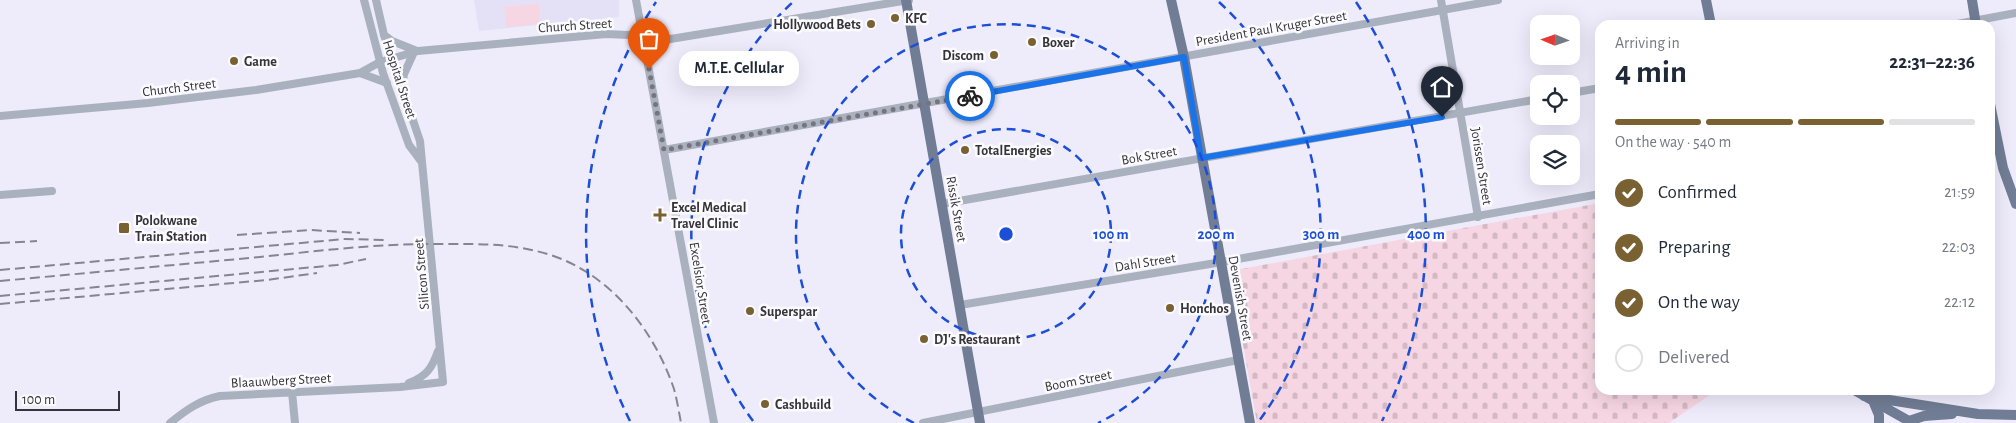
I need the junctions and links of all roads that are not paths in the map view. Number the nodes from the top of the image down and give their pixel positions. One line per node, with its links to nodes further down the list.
1 (364, 0): 20 (street, Hospital Street)
2 (376, 0): 15 (street, Hospital Street)
3 (636, 0): 16 (street, Excelsior Street)
4 (907, 0): 16 (street, Church Street); 27 (main road, Rissik Street)
5 (1172, 0): 18 (main road, Devenish Street)
6 (1441, 0): 10 (street, Jorissen Street)
7 (1498, 0): 10 (street, President Paul Kruger Street)
8 (1706, 0): 12 (main road)
9 (1972, 0): 13 (main road)
10 (1442, 10): 18 (street, President Paul Kruger Street); 28 (street, Jorissen Street)
11 (2016, 13): 14 (street)
12 (1710, 20)
13 (1975, 20)
14 (1988, 20)
15 (384, 35): 17 (street, Church Street); 19 (street, Hospital Street)
16 (644, 40): 17 (street, Church Street); 31 (street, Excelsior Street)
17 (416, 51): 19 (street, Church Street); 23 (street)
18 (1184, 57): 27 (street, President Paul Kruger Street); 32 (main road, Devenish Street)
19 (391, 58): 20 (street, Church Street); 23 (street, Hospital Street)
20 (380, 62): 21 (street, Church Street); 22 (street, Hospital Street)
21 (360, 73): 22 (street); 29 (street, Church Street)
22 (386, 83): 33 (street, Hospital Street)
23 (402, 89): 33 (street, Hospital Street)
24 (1595, 89): 25 (street)
25 (1580, 92)
26 (1530, 102): 28 (street, Bok Street)
27 (925, 104): 31 (street, President Paul Kruger Street); 37 (main road, Rissik Street)
28 (1461, 114): 32 (street, Bok Street); 39 (street, Jorissen Street)
29 (0, 116)
30 (1995, 135): 38 (main road)
31 (664, 150): 57 (street, Excelsior Street)
32 (1201, 158): 37 (street, Bok Street); 40 (main road, Devenish Street)
33 (421, 162): 42 (street, Silicon Street)
34 (52, 191): 35 (street)
35 (0, 195)
36 (1595, 195): 39 (street, Dahl Street)
37 (942, 204): 41 (main road, Rissik Street)
38 (2016, 204)
39 (1478, 217): 40 (street, Dahl Street)
40 (1221, 262): 41 (street, Dahl Street); 43 (main road, Devenish Street)
41 (960, 306): 53 (main road, Rissik Street)
42 (440, 347): 44 (street, Silicon Street); 45 (street, Blaauwberg Street)
43 (1238, 360): 53 (street, Boom Street); 59 (main road, Devenish Street)
44 (443, 382): 45 (street, Blaauwberg Street)
45 (400, 387): 46 (street, Blaauwberg Street)
46 (292, 392): 55 (street, Blaauwberg Street); 56 (street)
47 (1862, 395): 49 (main road)
48 (1870, 395): 51 (main road)
49 (1874, 403): 54 (main road); 60 (main road)
50 (1952, 414): 51 (main road); 54 (main road); 61 (main road)
51 (1978, 414): 52 (main road)
52 (2016, 415)
53 (980, 418): 58 (street, Boom Street)
54 (1909, 422)
55 (170, 423)
56 (295, 423)
57 (714, 423)
58 (924, 423)
59 (1250, 423)
60 (1879, 423)
61 (1940, 423)

